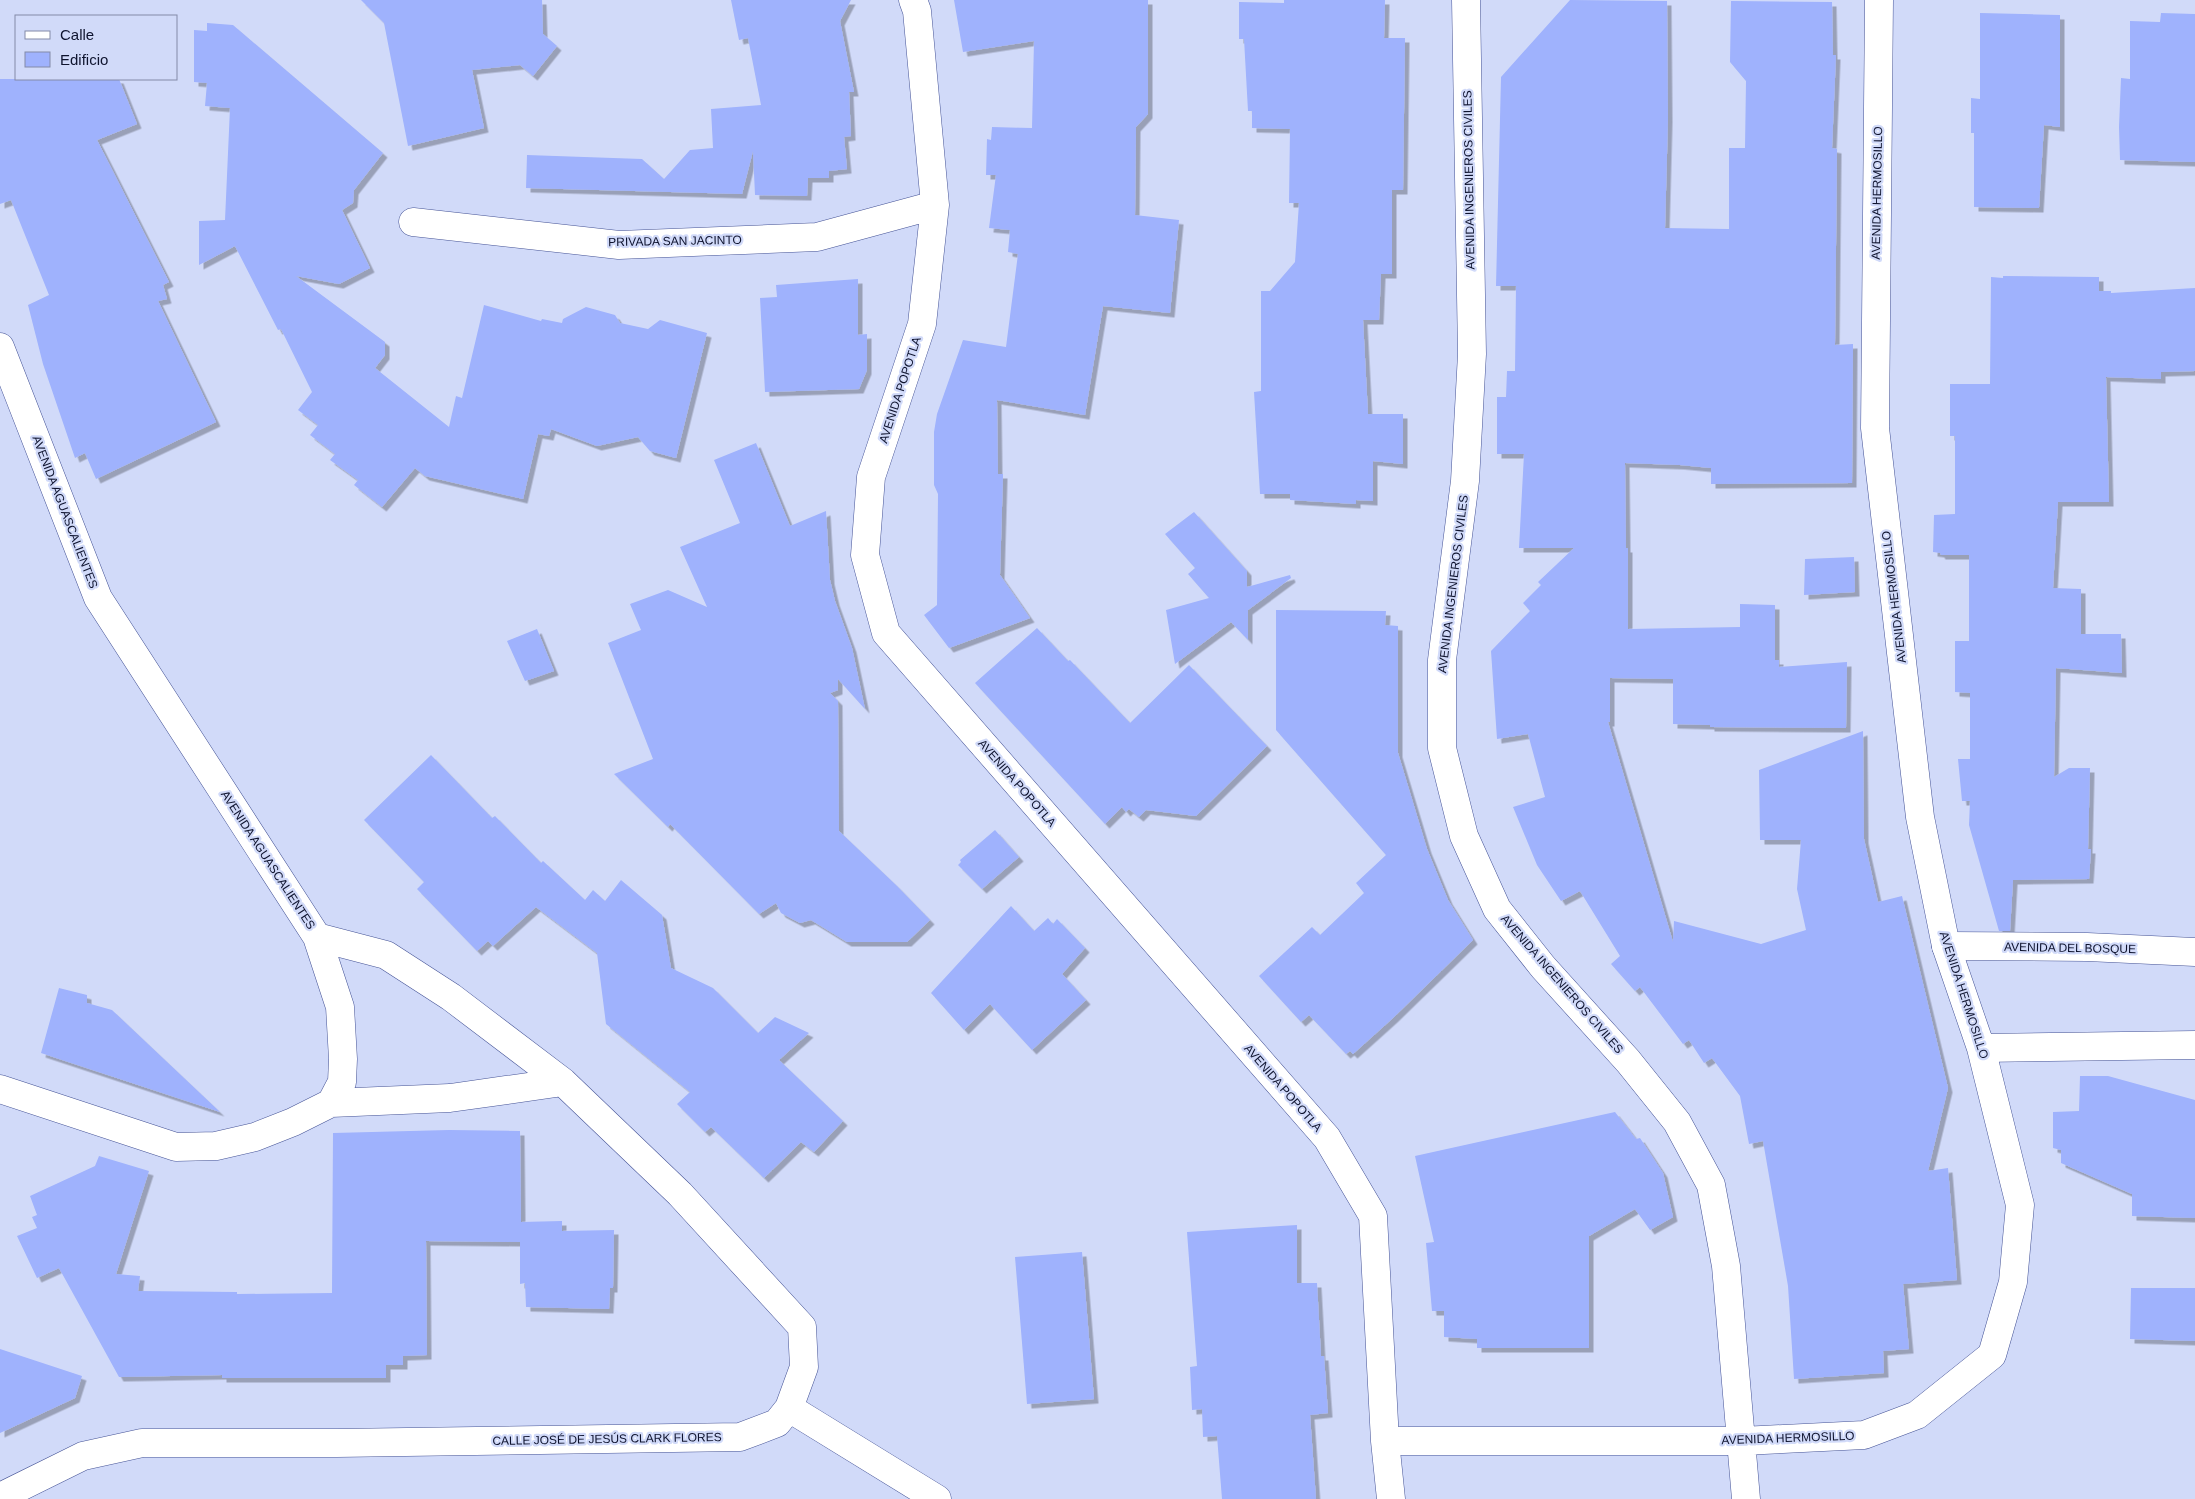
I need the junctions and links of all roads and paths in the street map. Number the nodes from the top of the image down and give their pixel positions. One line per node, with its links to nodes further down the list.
1 (913, 0): 4 (street, AVENIDA POPOTLA)
2 (1466, 0): 17 (street, AVENIDA INGENIEROS CIVILES)
3 (1879, 0): 8 (street, AVENIDA HERMOSILLO)
4 (935, 205): 5 (street, PRIVADA SAN JACINTO); 16 (street, AVENIDA POPOTLA)
5 (413, 222)
6 (0, 347): 7 (street, AVENIDA AGUASCALIENTES)
7 (317, 937): 12 (street, CALLE JOSÉ DE JESÚS CLARK FLORES); 14 (street, AVENIDA AGUASCALIENTES)
8 (1946, 946): 9 (street, AVENIDA DEL BOSQUE); 11 (street, AVENIDA HERMOSILLO)
9 (2195, 952)
10 (2195, 1045): 11 (street)
11 (1982, 1048): 17 (street, AVENIDA HERMOSILLO)
12 (563, 1082): 14 (street); 15 (street, CALLE JOSÉ DE JESÚS CLARK FLORES)
13 (0, 1089): 14 (street)
14 (331, 1103)
15 (790, 1408): 18 (street, CALLE JOSÉ DE JESÚS CLARK FLORES); 19 (street)
16 (1385, 1441): 17 (street, AVENIDA HERMOSILLO); 20 (street, AVENIDA POPOTLA)
17 (1742, 1441): 21 (street, AVENIDA INGENIEROS CIVILES)
18 (0, 1497)
19 (937, 1499)
20 (1391, 1499)
21 (1746, 1499)

